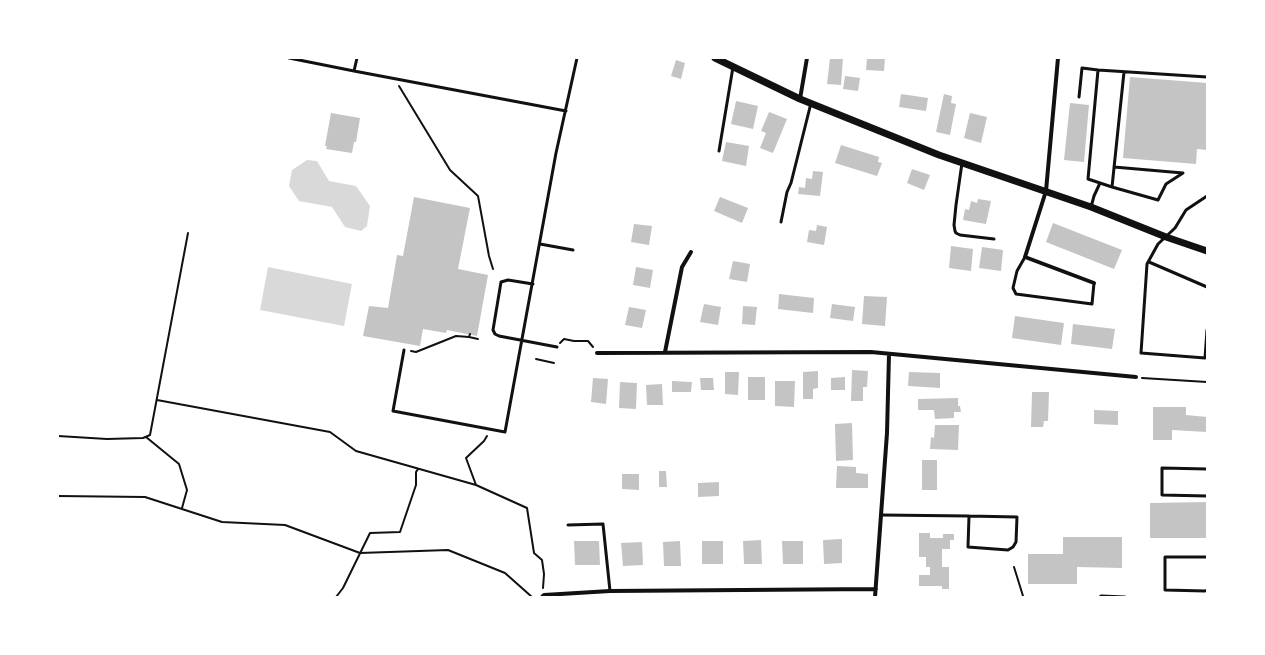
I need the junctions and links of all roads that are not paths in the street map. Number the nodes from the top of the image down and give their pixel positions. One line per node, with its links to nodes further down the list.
1 (289, 58): 9 (lane)
2 (357, 58): 9 (lane)
3 (577, 58): 15 (lane)
4 (715, 58): 7 (street)
5 (807, 58): 13 (street)
6 (1058, 58): 21 (street)
7 (733, 67): 13 (street); 16 (lane)
8 (1098, 70): 10 (lane); 12 (lane); 19 (lane)
9 (354, 71): 15 (lane)
10 (1124, 72): 11 (lane); 18 (lane)
11 (1207, 78)
12 (1079, 98)
13 (800, 99): 14 (street)
14 (811, 103): 17 (street); 24 (lane)
15 (566, 111): 27 (lane)
16 (719, 151)
17 (962, 163): 21 (street); 26 (lane)
18 (1114, 167): 20 (lane); 20 (lane)
19 (1100, 183): 20 (lane); 23 (lane)
20 (1112, 187)
21 (1046, 191): 23 (street); 31 (street)
22 (1207, 196): 25 (lane)
23 (1091, 207): 25 (street)
24 (780, 222)
25 (1166, 237): 29 (street); 32 (lane)
26 (994, 239)
27 (540, 244): 28 (lane); 34 (lane)
28 (573, 250)
29 (1207, 251)
30 (691, 252): 40 (street)
31 (1025, 257): 33 (street); 33 (lane)
32 (1149, 262): 35 (lane); 36 (lane)
33 (1094, 283)
34 (533, 284): 37 (lane); 37 (lane)
35 (1207, 287)
36 (1207, 330)
37 (523, 341): 38 (lane); 39 (lane)
38 (557, 347)
39 (404, 350)
40 (665, 352): 41 (street); 42 (street)
41 (597, 353)
42 (889, 354): 43 (street); 46 (street)
43 (1136, 377)
44 (1207, 469): 45 (lane)
45 (1207, 496)
46 (881, 515): 47 (lane); 50 (street)
47 (969, 516): 47 (lane)
48 (568, 525): 52 (lane)
49 (1207, 557): 51 (lane)
50 (876, 589): 53 (street); 56 (street)
51 (1207, 590)
52 (610, 591): 53 (street); 54 (street)
53 (713, 591): 55 (street)
54 (543, 596)
55 (713, 597)
56 (876, 597)
57 (1100, 597): 58 (lane)
58 (1125, 597)

